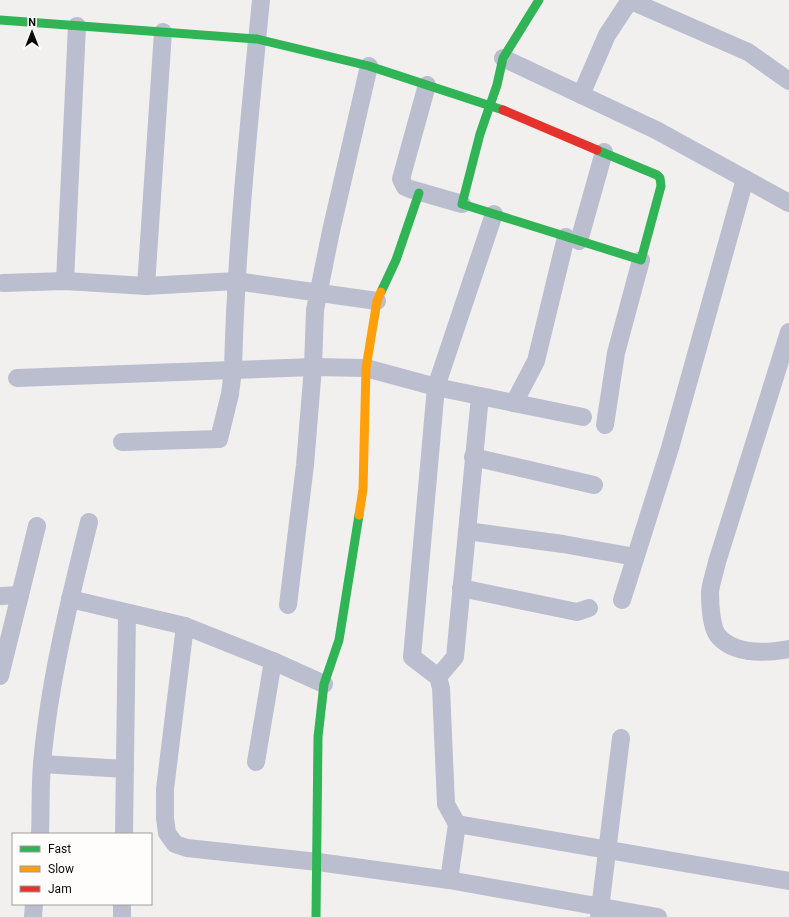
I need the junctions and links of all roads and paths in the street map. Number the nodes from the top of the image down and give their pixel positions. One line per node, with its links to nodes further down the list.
1 (261, 0): 7 (street)
2 (539, 0): 8 (street)
3 (630, 0): 10 (street); 12 (street)
4 (0, 20): 5 (street)
5 (77, 26): 6 (street); 22 (street)
6 (163, 32): 7 (street); 25 (street)
7 (257, 39): 9 (street); 23 (street)
8 (504, 58): 12 (street); 13 (street)
9 (369, 66): 11 (street); 26 (street)
10 (789, 81)
11 (427, 85): 13 (street); 16 (street)
12 (582, 95): 15 (street)
13 (490, 105): 14 (street); 18 (street)
14 (604, 152): 20 (street); 21 (street)
15 (745, 179): 17 (street); 44 (street)
16 (419, 192): 18 (street); 27 (street)
17 (789, 203)
18 (462, 204): 19 (street)
19 (494, 214): 20 (street); 33 (street)
20 (573, 239): 21 (street); 35 (street)
21 (641, 260): 37 (street)
22 (65, 281): 24 (street); 25 (street)
23 (236, 281): 25 (street); 26 (street); 31 (street)
24 (3, 283)
25 (146, 286)
26 (318, 294): 27 (street); 29 (street)
27 (377, 301): 30 (street)
28 (789, 332): 54 (street)
29 (313, 367): 30 (street); 31 (street); 50 (street)
30 (366, 368): 33 (street); 58 (street)
31 (233, 370): 32 (street); 38 (street)
32 (17, 378)
33 (436, 386): 34 (street); 57 (street)
34 (480, 396): 35 (street); 39 (street)
35 (514, 403): 36 (street)
36 (583, 417)
37 (605, 425)
38 (122, 442)
39 (473, 457): 40 (street); 43 (street)
40 (594, 485)
41 (89, 522): 48 (street)
42 (37, 526): 47 (street)
43 (467, 532): 44 (street); 45 (street)
44 (635, 557): 49 (street)
45 (461, 588): 51 (street); 57 (street)
46 (0, 596): 47 (street)
47 (20, 596): 56 (street)
48 (70, 599): 52 (street); 61 (street)
49 (622, 600)
50 (288, 605)
51 (589, 608)
52 (127, 614): 53 (street); 62 (street)
53 (185, 626): 55 (street); 67 (street)
54 (789, 649)
55 (273, 661): 58 (street); 60 (street)
56 (0, 676)
57 (438, 677): 63 (street)
58 (324, 684): 67 (street)
59 (621, 738): 66 (street)
60 (256, 762)
61 (42, 764): 62 (street); 64 (street)
62 (125, 769): 65 (street)
63 (457, 824): 66 (street); 68 (street)
64 (40, 833)
65 (124, 833)
66 (608, 850): 69 (street); 72 (street)
67 (318, 862): 68 (street); 75 (street)
68 (449, 880): 72 (street)
69 (789, 881)
70 (34, 905): 73 (street)
71 (122, 905): 74 (street)
72 (599, 911): 76 (street)
73 (33, 917)
74 (122, 917)
75 (316, 917)
76 (658, 917)

